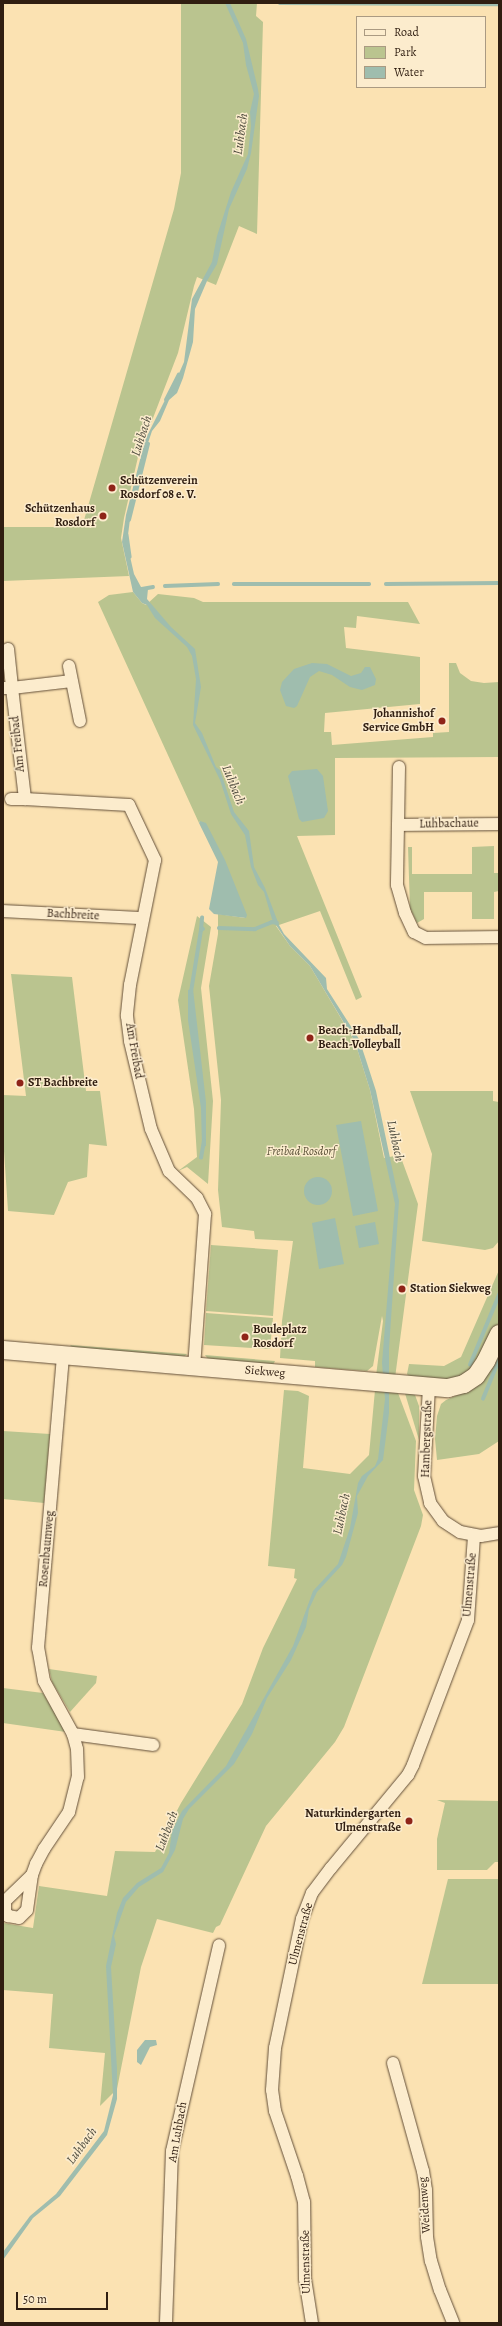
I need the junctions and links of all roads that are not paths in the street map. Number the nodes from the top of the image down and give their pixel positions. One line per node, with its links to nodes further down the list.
1 (8, 649): 4 (street, Am Freibad)
2 (69, 666): 3 (street)
3 (72, 681): 4 (street); 5 (street)
4 (8, 688): 8 (street, Am Freibad)
5 (80, 721)
6 (399, 767): 10 (street)
7 (11, 799): 8 (street, Am Freibad)
8 (25, 799): 12 (street, Am Freibad)
9 (499, 824): 10 (street, Luhbachaue)
10 (398, 826): 13 (street)
11 (3, 911): 12 (street, Bachbreite)
12 (143, 918): 17 (street, Am Freibad)
13 (499, 937)
14 (499, 1334): 18 (street, Siekweg)
15 (3, 1350): 16 (street, Siekweg)
16 (63, 1356): 17 (street, Siekweg); 21 (street, Rosenbaumweg)
17 (194, 1366): 18 (street, Siekweg)
18 (429, 1387): 20 (street, Hambergstraße)
19 (499, 1533): 20 (street, Hambergstraße)
20 (474, 1536): 27 (street, Ulmenstraße)
21 (73, 1734): 22 (street); 23 (street, Rosenbaumweg)
22 (153, 1745)
23 (32, 1874)
24 (219, 1945): 26 (street, Am Luhbach)
25 (393, 2063): 28 (street, Weidenweg)
26 (166, 2323)
27 (312, 2323)
28 (453, 2323)

